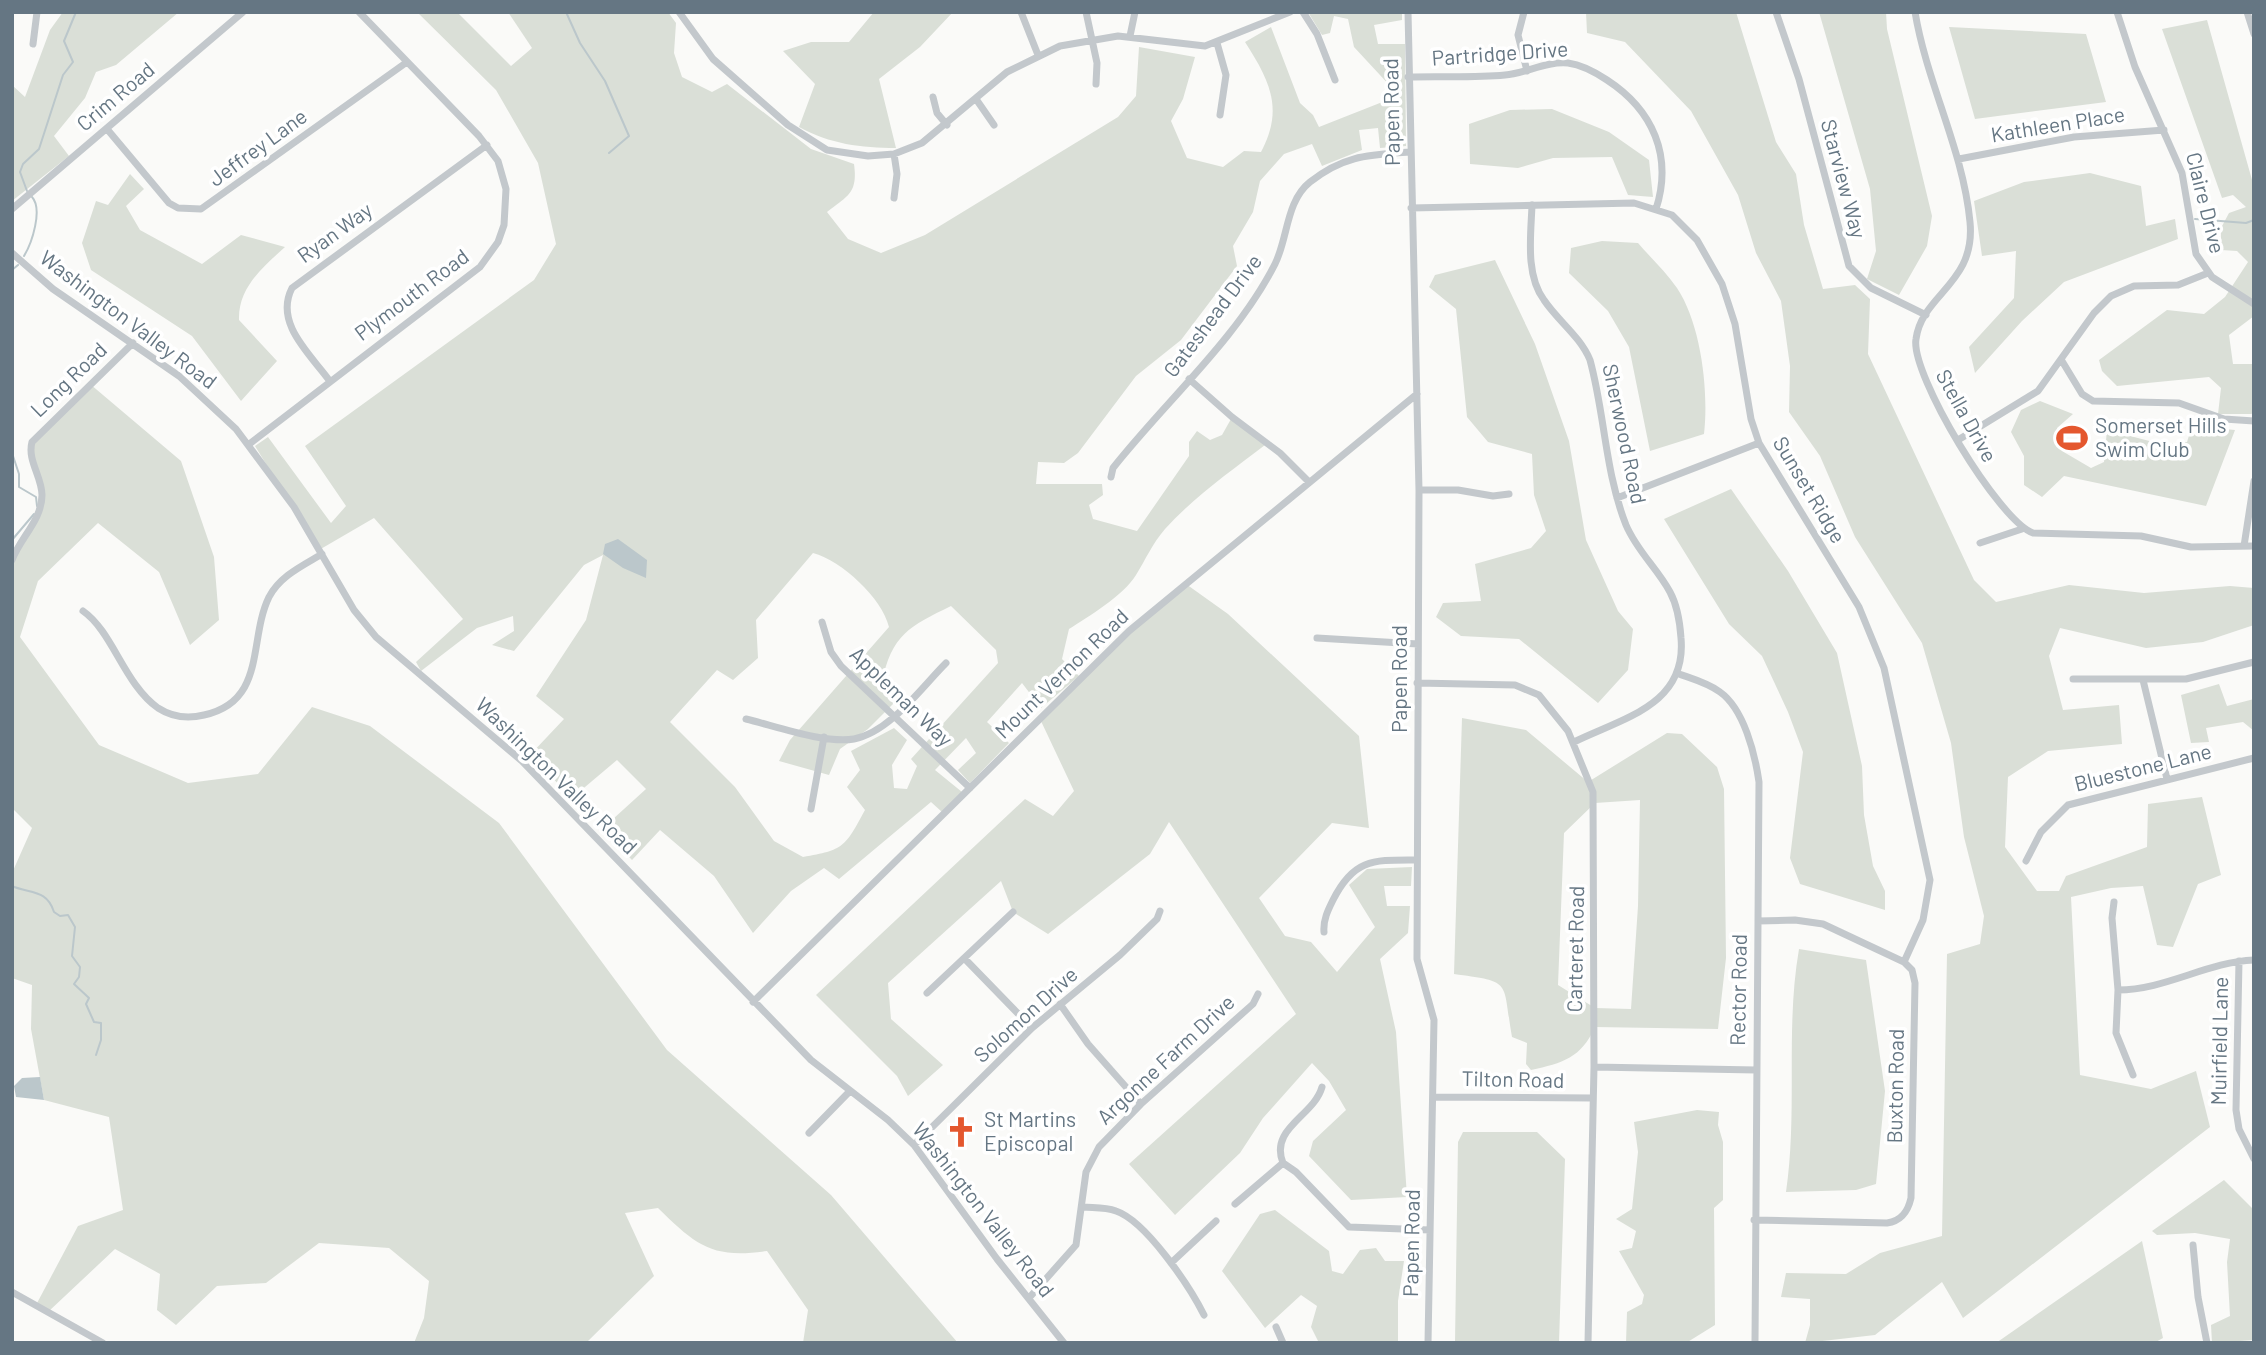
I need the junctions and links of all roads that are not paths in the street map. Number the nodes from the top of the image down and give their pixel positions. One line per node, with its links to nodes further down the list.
1 (37, 12): 20 (street)
2 (243, 12): 32 (street, Crim Road)
3 (359, 12): 22 (street, Plymouth Road)
4 (1021, 12): 21 (street)
5 (1086, 12): 18 (street)
6 (1135, 12): 17 (street)
7 (1290, 12): 19 (street)
8 (1303, 12): 25 (street)
9 (1408, 12): 24 (street, Papen Road)
10 (1524, 12): 23 (street)
11 (1776, 12): 46 (street, Starview Way)
12 (1915, 12): 37 (street, Stella Drive)
13 (2117, 12): 33 (street, Claire Drive)
14 (2247, 12): 16 (street)
15 (682, 13): 36 (street)
16 (2254, 34)
17 (1130, 36): 18 (street); 19 (street)
18 (1091, 39): 21 (street); 26 (street)
19 (1217, 43): 29 (street)
20 (33, 44)
21 (1038, 55): 28 (street)
22 (407, 62): 32 (street, Jeffrey Lane); 34 (street, Plymouth Road)
23 (1527, 71): 24 (street, Partridge Drive); 42 (street, Partridge Drive)
24 (1408, 77): 35 (street, Papen Road)
25 (1335, 80)
26 (1096, 84)
27 (933, 97): 30 (street)
28 (976, 99): 30 (street); 31 (street)
29 (1220, 115)
30 (947, 125): 36 (street)
31 (994, 125)
32 (107, 128): 41 (street, Crim Road)
33 (2164, 130): 37 (street, Kathleen Place); 44 (street, Claire Drive)
34 (487, 145): 50 (street, Plymouth Road); 50 (street, Ryan Way)
35 (1410, 152): 40 (street, Papen Road); 49 (street, Gateshead Drive)
36 (894, 154): 38 (street)
37 (1959, 159): 46 (street, Stella Drive)
38 (894, 198)
39 (1532, 205): 40 (street, Sunset Ridge); 42 (street, Sunset Ridge); 63 (street, Sherwood Road)
40 (1410, 208): 51 (street, Papen Road)
41 (12, 209)
42 (1656, 209): 56 (street, Sunset Ridge)
43 (12, 253): 47 (street, Washington Valley Road)
44 (2208, 273): 45 (street, Claire Drive); 48 (street)
45 (2254, 304)
46 (1926, 315): 55 (street, Stella Drive)
47 (133, 343): 57 (street, Washington Valley Road); 69 (street, Long Road)
48 (2062, 361): 54 (street); 55 (street)
49 (1189, 379): 58 (street, Gateshead Drive); 60 (street)
50 (329, 380): 57 (street, Plymouth Road)
51 (1417, 394): 52 (street, Mount Vernon Road); 53 (street, Papen Road)
52 (1399, 409): 53 (street); 60 (street, Mount Vernon Road)
53 (1417, 417): 61 (street, Papen Road)
54 (2254, 421)
55 (1958, 440): 64 (street, Stella Drive)
56 (1759, 443): 63 (street); 98 (street, Sunset Ridge)
57 (248, 445): 68 (street, Washington Valley Road)
58 (1111, 477)
59 (2254, 481): 66 (street)
60 (1309, 482): 86 (street, Mount Vernon Road)
61 (1419, 490): 62 (street); 73 (street, Papen Road)
62 (1509, 494)
63 (1617, 499): 76 (street, Sherwood Road)
64 (2022, 529): 65 (street); 66 (street)
65 (1980, 543)
66 (2244, 546): 67 (street)
67 (2254, 546)
68 (322, 554): 70 (street); 102 (street, Washington Valley Road)
69 (12, 560)
70 (83, 611)
71 (822, 622): 80 (street, Appleman Way)
72 (1317, 638): 73 (street)
73 (1418, 644): 79 (street, Papen Road)
74 (2254, 662): 78 (street)
75 (946, 663): 80 (street)
76 (1679, 674): 83 (street); 93 (street, Rector Road)
77 (2073, 679): 78 (street)
78 (2143, 680): 85 (street)
79 (1417, 683): 83 (street, Carteret Road); 88 (street, Papen Road)
80 (892, 717): 82 (street); 86 (street, Appleman Way)
81 (746, 719): 82 (street)
82 (824, 737): 87 (street)
83 (1574, 742): 105 (street, Carteret Road)
84 (2254, 758): 85 (street, Bluestone Lane)
85 (2167, 779): 89 (street, Bluestone Lane)
86 (970, 788): 102 (street, Mount Vernon Road)
87 (811, 809)
88 (1416, 860): 94 (street); 110 (street, Papen Road)
89 (2026, 861)
90 (2114, 902): 99 (street)
91 (1160, 911): 103 (street, Solomon Drive)
92 (1013, 912): 95 (street)
93 (1758, 921): 98 (street); 106 (street, Rector Road)
94 (1324, 932)
95 (965, 959): 100 (street); 104 (street)
96 (2254, 960): 97 (street)
97 (2239, 961): 99 (street); 115 (street, Muirfield Lane)
98 (1904, 962): 119 (street, Buxton Road)
99 (2119, 990): 107 (street)
100 (927, 993)
101 (1258, 994): 112 (street, Argonne Farm Drive)
102 (754, 1002): 109 (street, Washington Valley Road)
103 (1060, 1004): 104 (street, Solomon Drive); 112 (street)
104 (1032, 1028): 114 (street, Solomon Drive)
105 (1594, 1067): 106 (street); 111 (street, Carteret Road)
106 (1756, 1070): 119 (street, Rector Road)
107 (2133, 1075)
108 (1322, 1087): 116 (street)
109 (849, 1092): 113 (street); 114 (street, Washington Valley Road)
110 (1433, 1097): 111 (street, Tilton Road); 121 (street, Papen Road)
111 (1593, 1098): 132 (street, Carteret Road)
112 (1141, 1104): 118 (street, Argonne Farm Drive)
113 (809, 1133)
114 (914, 1145): 125 (street, Washington Valley Road)
115 (2254, 1159)
116 (1283, 1163): 117 (street); 121 (street)
117 (1236, 1205)
118 (1083, 1207): 123 (street); 125 (street, Argonne Farm Drive)
119 (1754, 1220): 133 (street, Rector Road)
120 (1216, 1221): 123 (street)
121 (1430, 1230): 131 (street, Papen Road)
122 (2193, 1245): 134 (street)
123 (1171, 1263): 126 (street)
124 (12, 1292): 128 (street)
125 (1029, 1298): 129 (street, Washington Valley Road)
126 (1204, 1315)
127 (1276, 1327): 130 (street)
128 (103, 1343)
129 (1064, 1343)
130 (1283, 1343)
131 (1428, 1343)
132 (1588, 1343)
133 (1755, 1343)
134 (2207, 1343)

